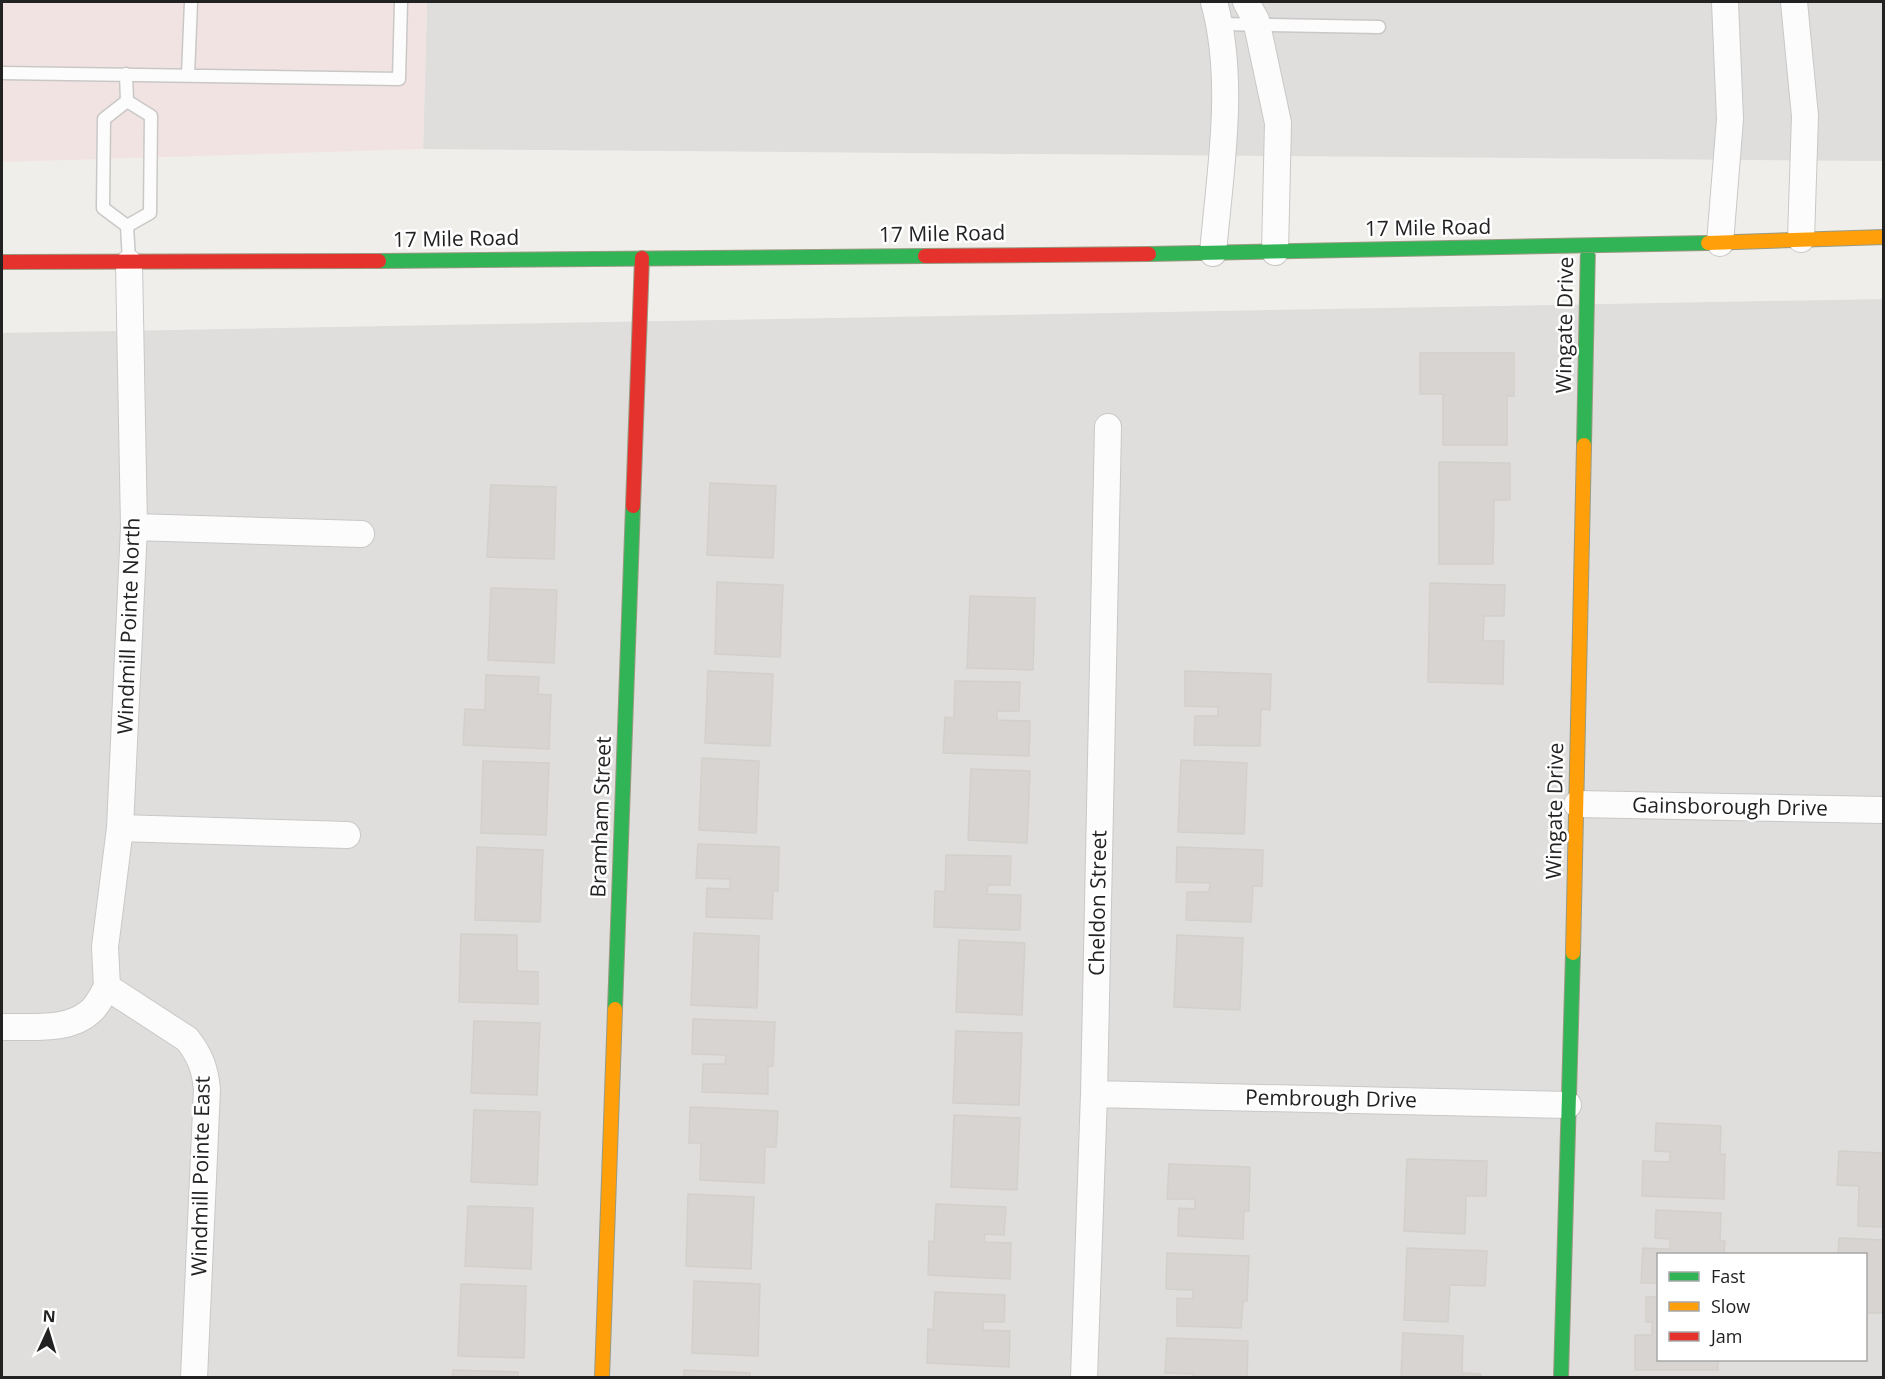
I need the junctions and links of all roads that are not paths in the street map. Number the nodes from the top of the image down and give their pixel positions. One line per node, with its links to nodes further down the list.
1 (191, 2): 11 (lane)
2 (401, 2): 11 (lane)
3 (1246, 2): 7 (street)
4 (1725, 2): 16 (street)
5 (1794, 2): 15 (street)
6 (1217, 13): 7 (lane); 19 (street)
7 (1257, 26): 8 (lane); 18 (street)
8 (1379, 27)
9 (2, 72): 10 (lane)
10 (126, 74): 11 (lane); 12 (lane)
11 (188, 75)
12 (127, 101): 13 (lane); 13 (lane)
13 (127, 226): 22 (lane)
14 (1884, 237): 15 (street, 17 Mile Road)
15 (1801, 239): 16 (street, 17 Mile Road)
16 (1720, 243): 17 (street, 17 Mile Road)
17 (1588, 246): 18 (street, 17 Mile Road); 26 (street, Wingate Drive)
18 (1275, 252): 19 (street, 17 Mile Road)
19 (1213, 253): 20 (street, 17 Mile Road)
20 (642, 258): 22 (street, 17 Mile Road); 35 (street, Bramham Street)
21 (2, 262): 22 (street, 17 Mile Road)
22 (129, 263): 24 (street, Windmill Pointe North)
23 (1108, 427): 32 (street, Cheldon Street)
24 (134, 526): 25 (street); 28 (street, Windmill Pointe North)
25 (361, 534)
26 (1577, 804): 27 (street, Gainsborough Drive); 33 (street, Wingate Drive)
27 (1884, 810)
28 (120, 828): 29 (street); 30 (street, Windmill Pointe North)
29 (347, 835)
30 (107, 987): 31 (street); 34 (street, Windmill Pointe East)
31 (2, 1026)
32 (1094, 1094): 33 (street, Pembrough Drive); 36 (street, Cheldon Street)
33 (1568, 1105): 37 (street, Wingate Drive)
34 (194, 1377)
35 (602, 1377)
36 (1084, 1377)
37 (1561, 1377)

